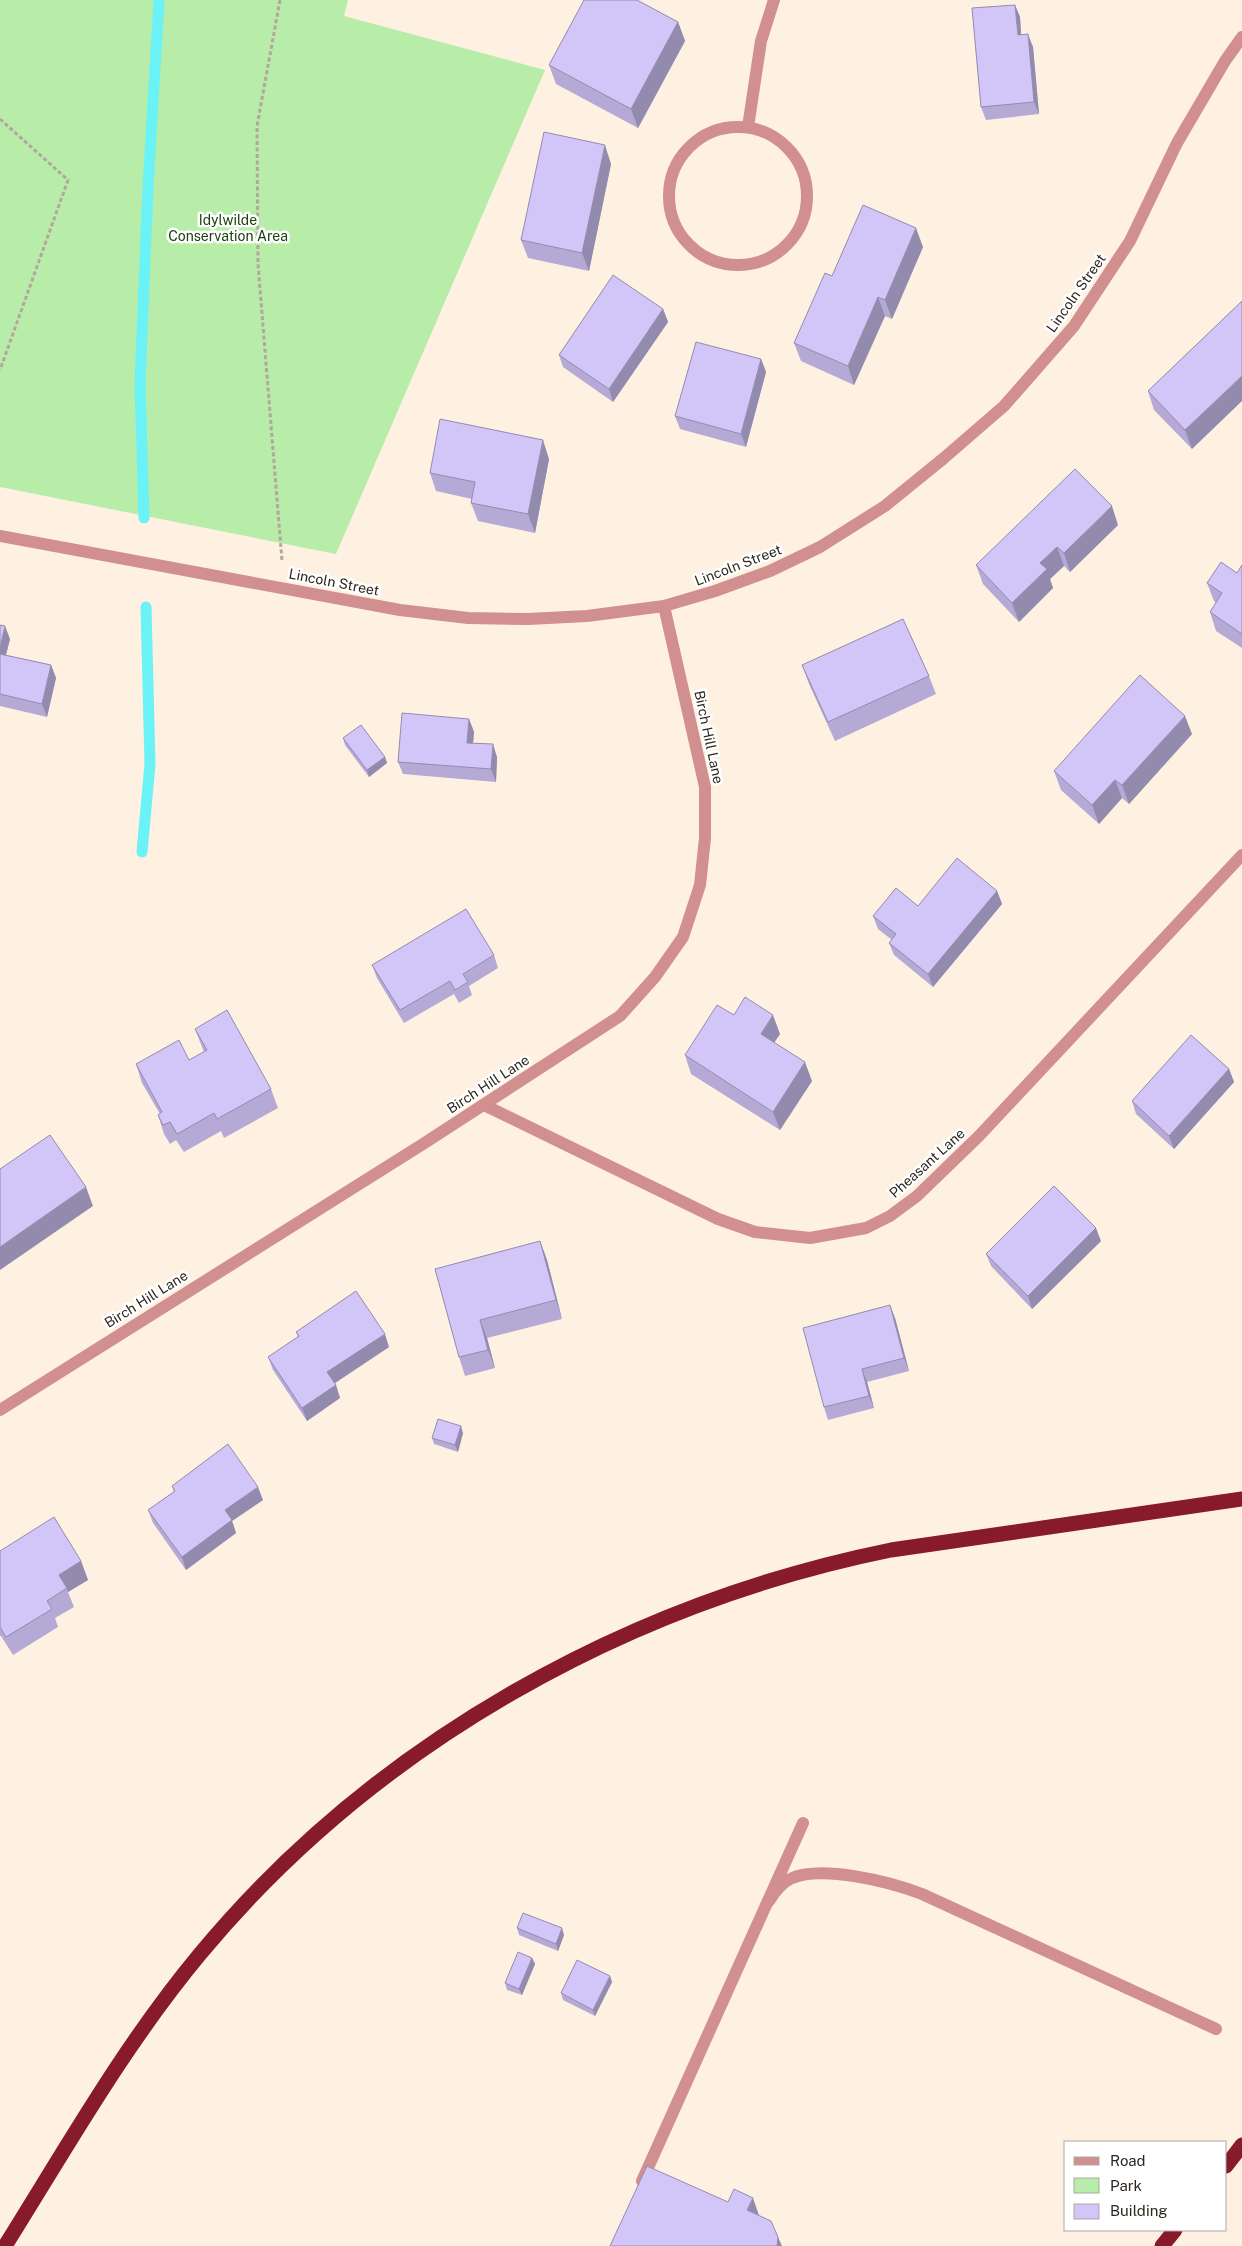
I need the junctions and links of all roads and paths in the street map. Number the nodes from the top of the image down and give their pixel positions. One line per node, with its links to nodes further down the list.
1 (280, 0): 8 (path)
2 (774, 0): 5 (street)
3 (1242, 37): 9 (street, Lincoln Street)
4 (0, 119): 6 (path)
5 (748, 127): 5 (street)
6 (0, 370)
7 (0, 536): 8 (street, Lincoln Street)
8 (284, 588): 9 (street, Lincoln Street)
9 (664, 606): 11 (street, Birch Hill Lane)
10 (1242, 855): 11 (street, Pheasant Lane)
11 (484, 1105): 12 (street, Birch Hill Lane)
12 (0, 1410)
13 (1242, 1499): 21 (highway)
14 (803, 1823): 15 (street)
15 (768, 1901): 16 (street); 19 (street)
16 (1216, 2028)
17 (1242, 2145): 18 (highway)
18 (1227, 2165)
19 (638, 2192)
20 (1174, 2231): 22 (highway)
21 (5, 2246)
22 (1162, 2246)

